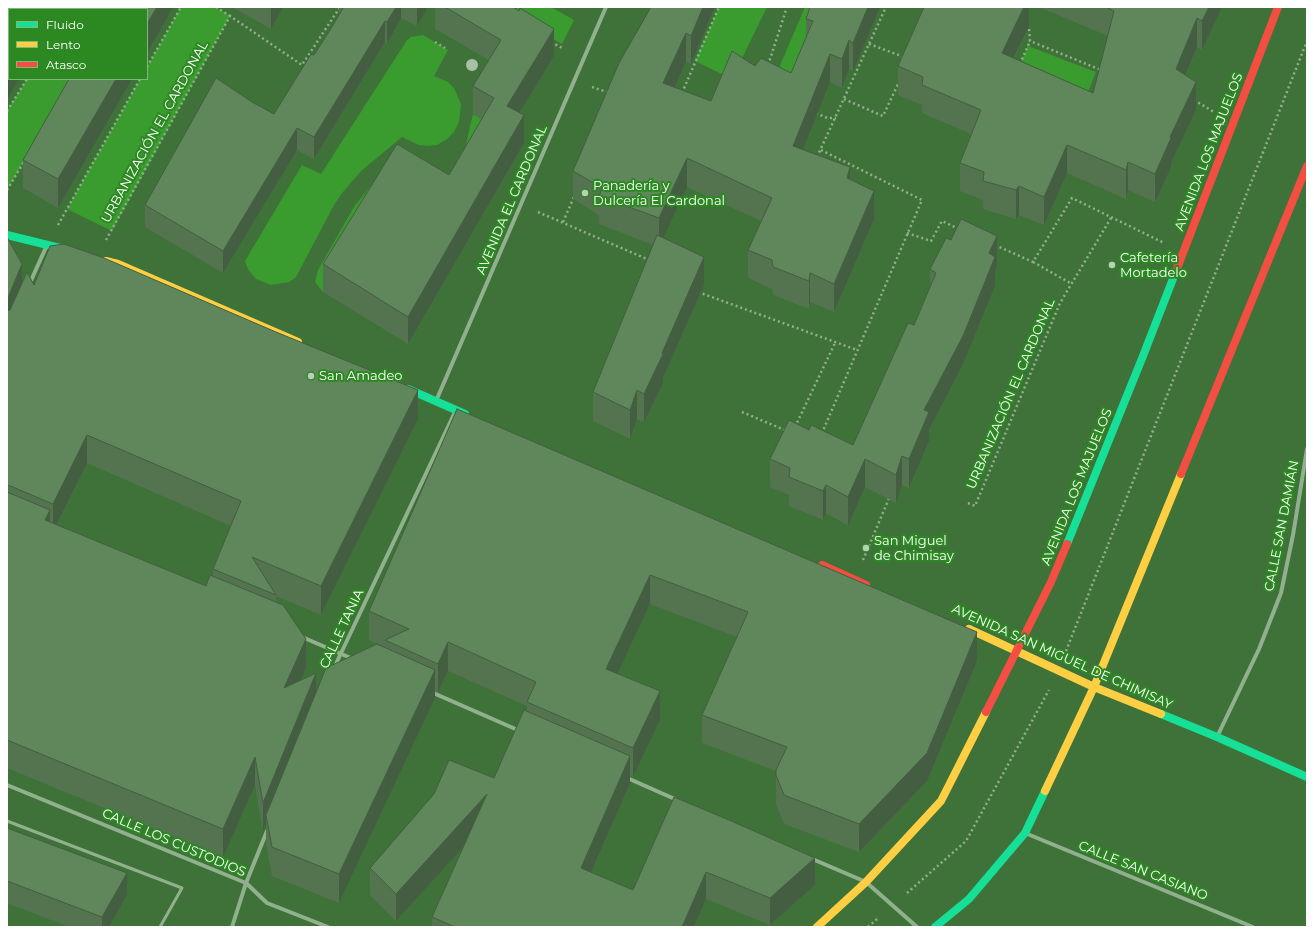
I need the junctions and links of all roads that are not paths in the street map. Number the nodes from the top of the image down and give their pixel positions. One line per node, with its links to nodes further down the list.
1 (606, 7): 11 (street, AVENIDA EL CARDONAL)
2 (1278, 7): 19 (street, AVENIDA LOS MAJUELOS)
3 (1307, 166): 23 (street)
4 (7, 235): 5 (street)
5 (47, 245): 6 (street); 8 (street)
6 (68, 250)
7 (96, 258): 9 (street)
8 (28, 287)
9 (302, 344)
10 (403, 387): 11 (street)
11 (436, 402): 12 (street)
12 (457, 410): 13 (street); 20 (street, CALLE TANIA)
13 (471, 416)
14 (1307, 449): 26 (street, CALLE SAN DAMIÁN)
15 (812, 562): 16 (street)
16 (872, 587)
17 (963, 626): 19 (street, AVENIDA SAN MIGUEL DE CHIMISAY)
18 (296, 635): 20 (street)
19 (1017, 652): 23 (street, AVENIDA SAN MIGUEL DE CHIMISAY); 35 (street, AVENIDA LOS MAJUELOS)
20 (340, 653): 21 (street); 22 (street, CALLE TANIA)
21 (355, 659)
22 (331, 675)
23 (1094, 687): 26 (street, AVENIDA SAN MIGUEL DE CHIMISAY); 33 (street)
24 (428, 691): 25 (street)
25 (523, 733)
26 (1217, 737): 28 (street, AVENIDA SAN MIGUEL DE CHIMISAY)
27 (618, 774): 30 (street)
28 (1307, 777)
29 (7, 785): 36 (street, CALLE LOS CUSTODIOS)
30 (684, 803)
31 (7, 821): 37 (lane)
32 (270, 826): 36 (street)
33 (1025, 833): 42 (street); 43 (street, CALLE SAN CASIANO)
34 (808, 857): 35 (street)
35 (866, 882): 40 (street, AVENIDA LOS MAJUELOS); 41 (street)
36 (246, 883): 38 (street); 39 (street, CALLE LOS CUSTODIOS)
37 (160, 927)
38 (232, 927)
39 (328, 927)
40 (817, 927)
41 (917, 927)
42 (935, 927)
43 (1253, 927)

